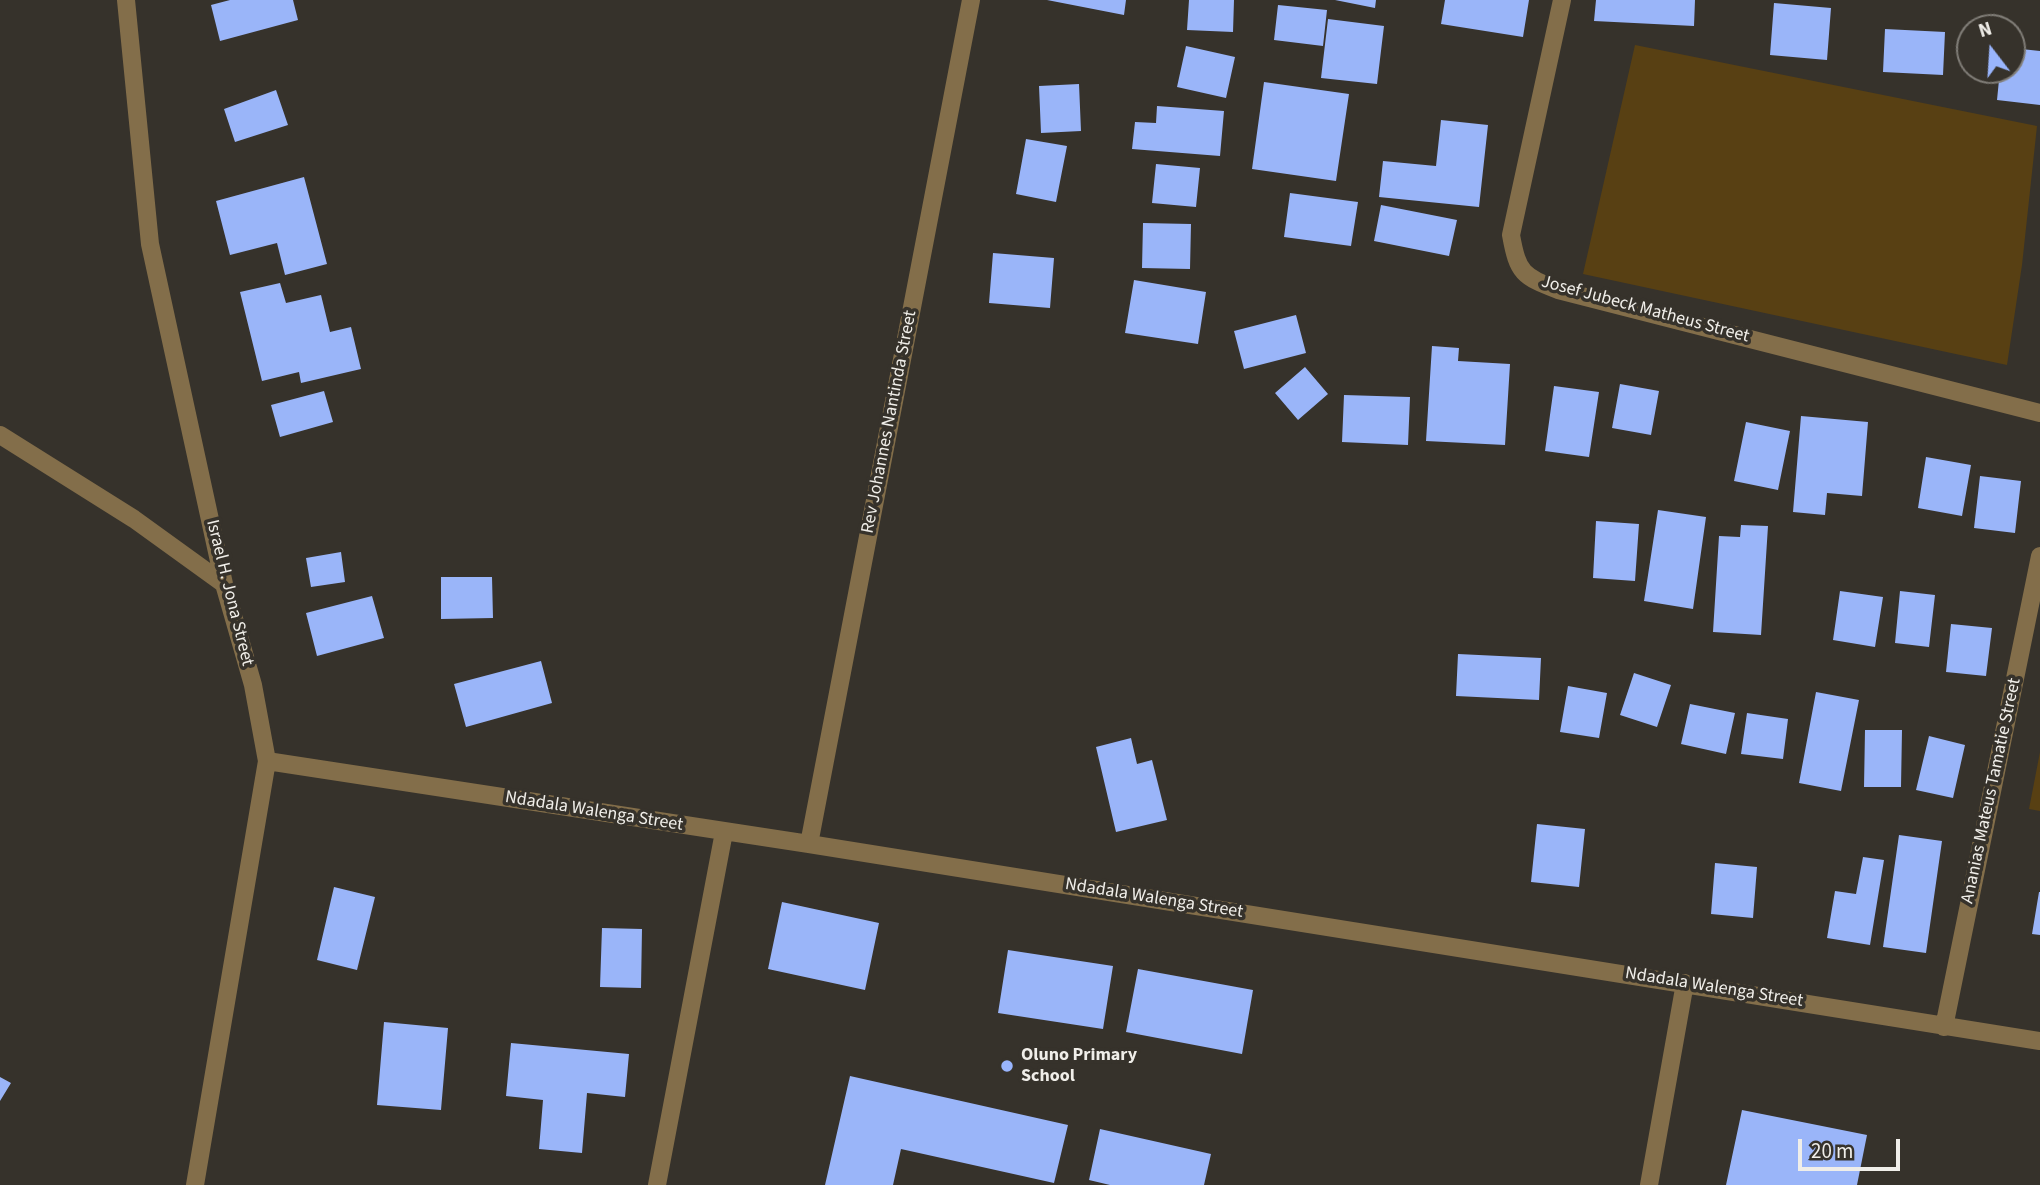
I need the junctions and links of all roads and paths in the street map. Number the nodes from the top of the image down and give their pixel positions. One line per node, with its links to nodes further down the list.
1 (126, 0): 7 (street, Israel H. Jona Street)
2 (971, 0): 10 (street, Rev Johannes Nantinda Street)
3 (1562, 0): 4 (street, Josef Jubeck Matheus Street)
4 (2040, 413)
5 (0, 435): 7 (street)
6 (2040, 556): 12 (street, Ananias Mateus Tamatie Street)
7 (224, 584): 8 (street, Israel H. Jona Street)
8 (267, 761): 9 (street, Ndadala Walenga Street); 14 (street, Israel H. Jona Street)
9 (724, 832): 10 (street, Ndadala Walenga Street); 15 (street)
10 (808, 844): 11 (street, Ndadala Walenga Street)
11 (1685, 983): 12 (street, Ndadala Walenga Street); 16 (street)
12 (1944, 1027): 13 (street, Ndadala Walenga Street)
13 (2040, 1041)
14 (195, 1185)
15 (657, 1185)
16 (1649, 1185)

